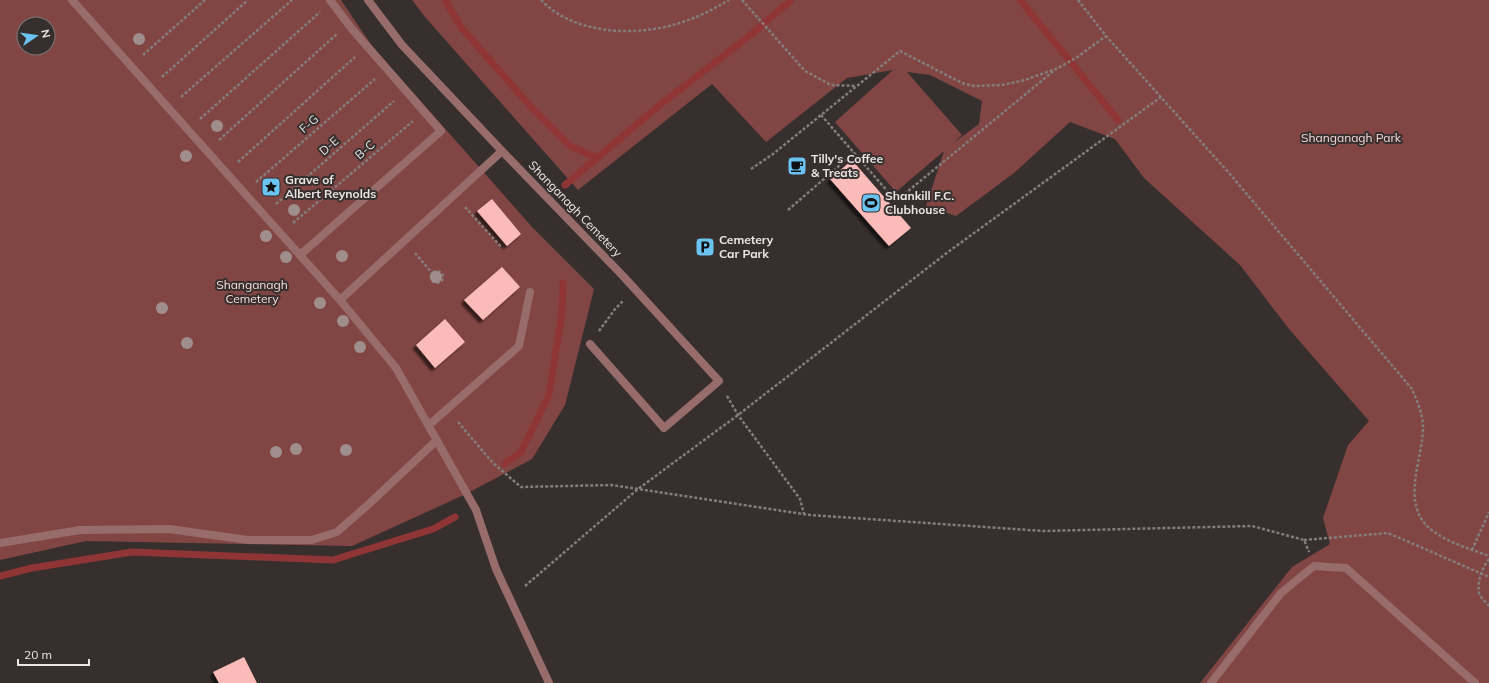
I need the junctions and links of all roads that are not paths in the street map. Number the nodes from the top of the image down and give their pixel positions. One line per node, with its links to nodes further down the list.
1 (72, 0): 5 (lane)
2 (368, 0): 4 (lane, Shanganagh Cemetery)
3 (330, 1): 5 (lane)
4 (502, 151): 7 (lane); 8 (lane, Shanganagh Cemetery)
5 (300, 255): 7 (lane)
6 (530, 292): 9 (lane)
7 (340, 300): 9 (lane)
8 (590, 344)
9 (429, 425): 10 (lane)
10 (437, 440): 11 (lane); 12 (lane)
11 (0, 543)
12 (549, 683)
13 (1211, 683): 14 (lane)
14 (1474, 683)

